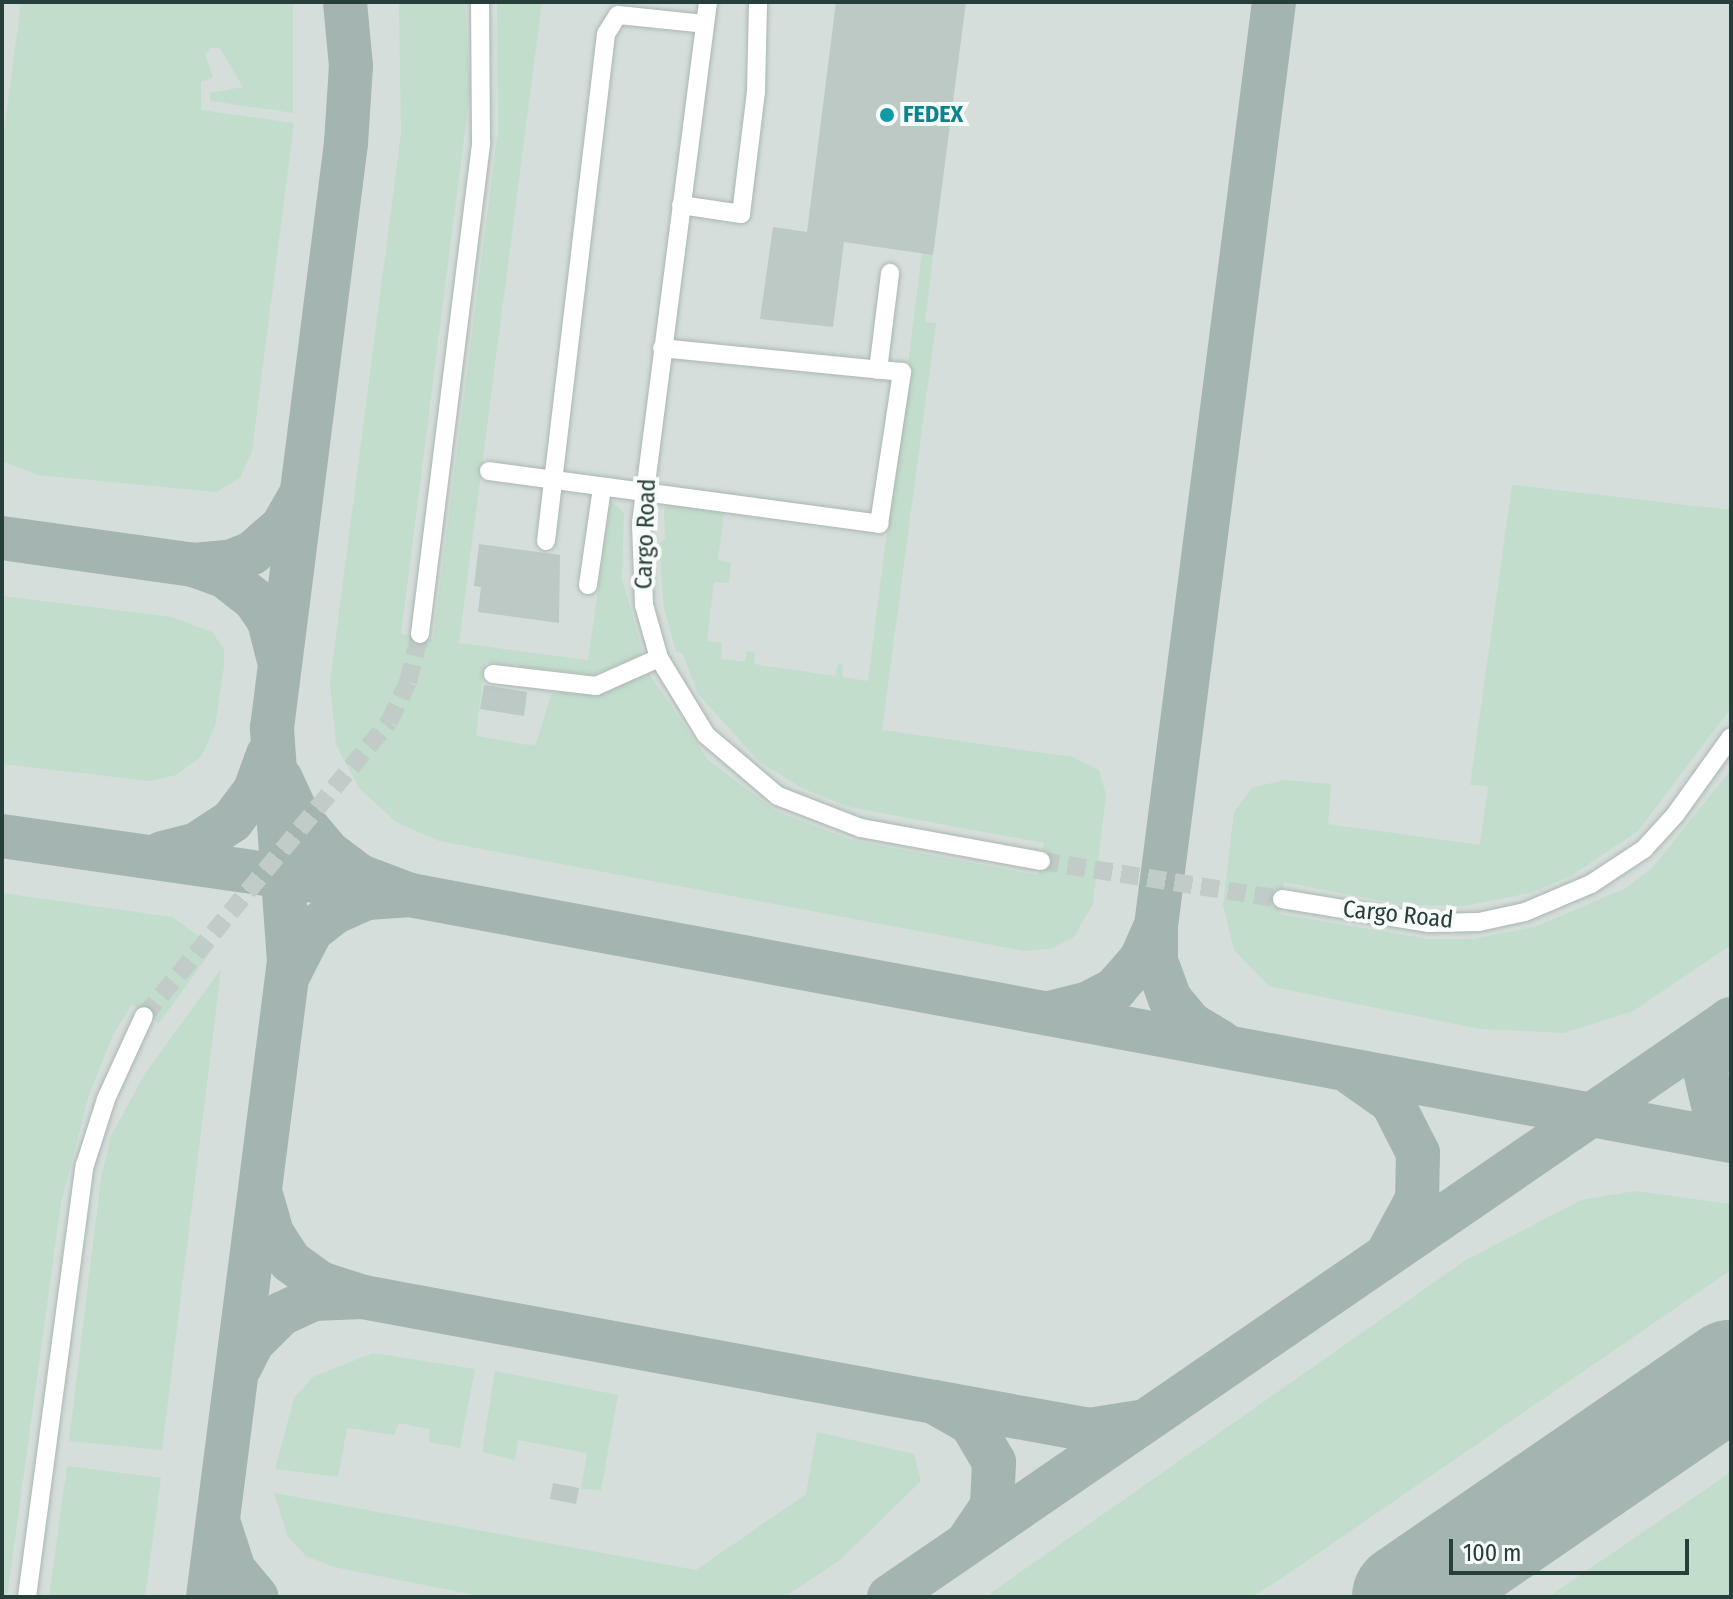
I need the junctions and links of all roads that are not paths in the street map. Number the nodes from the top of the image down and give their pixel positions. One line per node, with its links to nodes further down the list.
1 (480, 2): 15 (street)
2 (708, 2): 4 (street, Cargo Road)
3 (758, 2): 5 (street)
4 (705, 24): 5 (street, Cargo Road); 10 (street)
5 (681, 205): 7 (street, Cargo Road)
6 (890, 273): 8 (street)
7 (662, 348): 8 (street); 12 (street, Cargo Road)
8 (878, 370): 12 (street)
9 (489, 471): 10 (street)
10 (554, 480): 11 (street); 13 (street)
11 (602, 488): 12 (street); 14 (street)
12 (644, 494): 16 (street, Cargo Road)
13 (546, 541)
14 (588, 585)
15 (420, 634)
16 (659, 658): 17 (street); 19 (street, Cargo Road)
17 (493, 674)
18 (1731, 737): 20 (street, Cargo Road)
19 (1041, 861)
20 (1282, 899)
21 (144, 1016): 22 (street)
22 (27, 1597)

